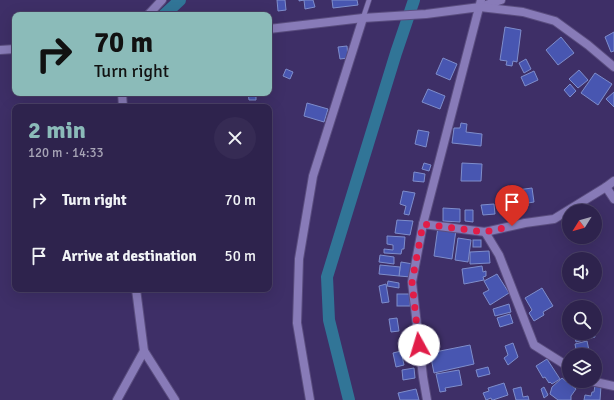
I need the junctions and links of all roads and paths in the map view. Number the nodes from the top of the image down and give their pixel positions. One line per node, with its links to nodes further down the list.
1 (162, 0): 5 (street)
2 (369, 0): 6 (lane)
3 (501, 0): 4 (street)
4 (480, 4): 6 (street); 10 (street); 14 (street)
5 (151, 12)
6 (363, 18): 7 (street); 23 (street)
7 (272, 29)
8 (12, 49): 9 (street)
9 (0, 50)
10 (614, 67)
11 (614, 181): 12 (street)
12 (606, 187): 13 (street); 15 (street)
13 (614, 199)
14 (423, 224): 15 (street); 24 (street)
15 (485, 232): 18 (street)
16 (136, 292): 17 (street)
17 (144, 351): 21 (street); 22 (street)
18 (562, 363)
19 (602, 384): 20 (street)
20 (614, 386)
21 (117, 400)
22 (176, 400)
23 (310, 400)
24 (427, 400)

